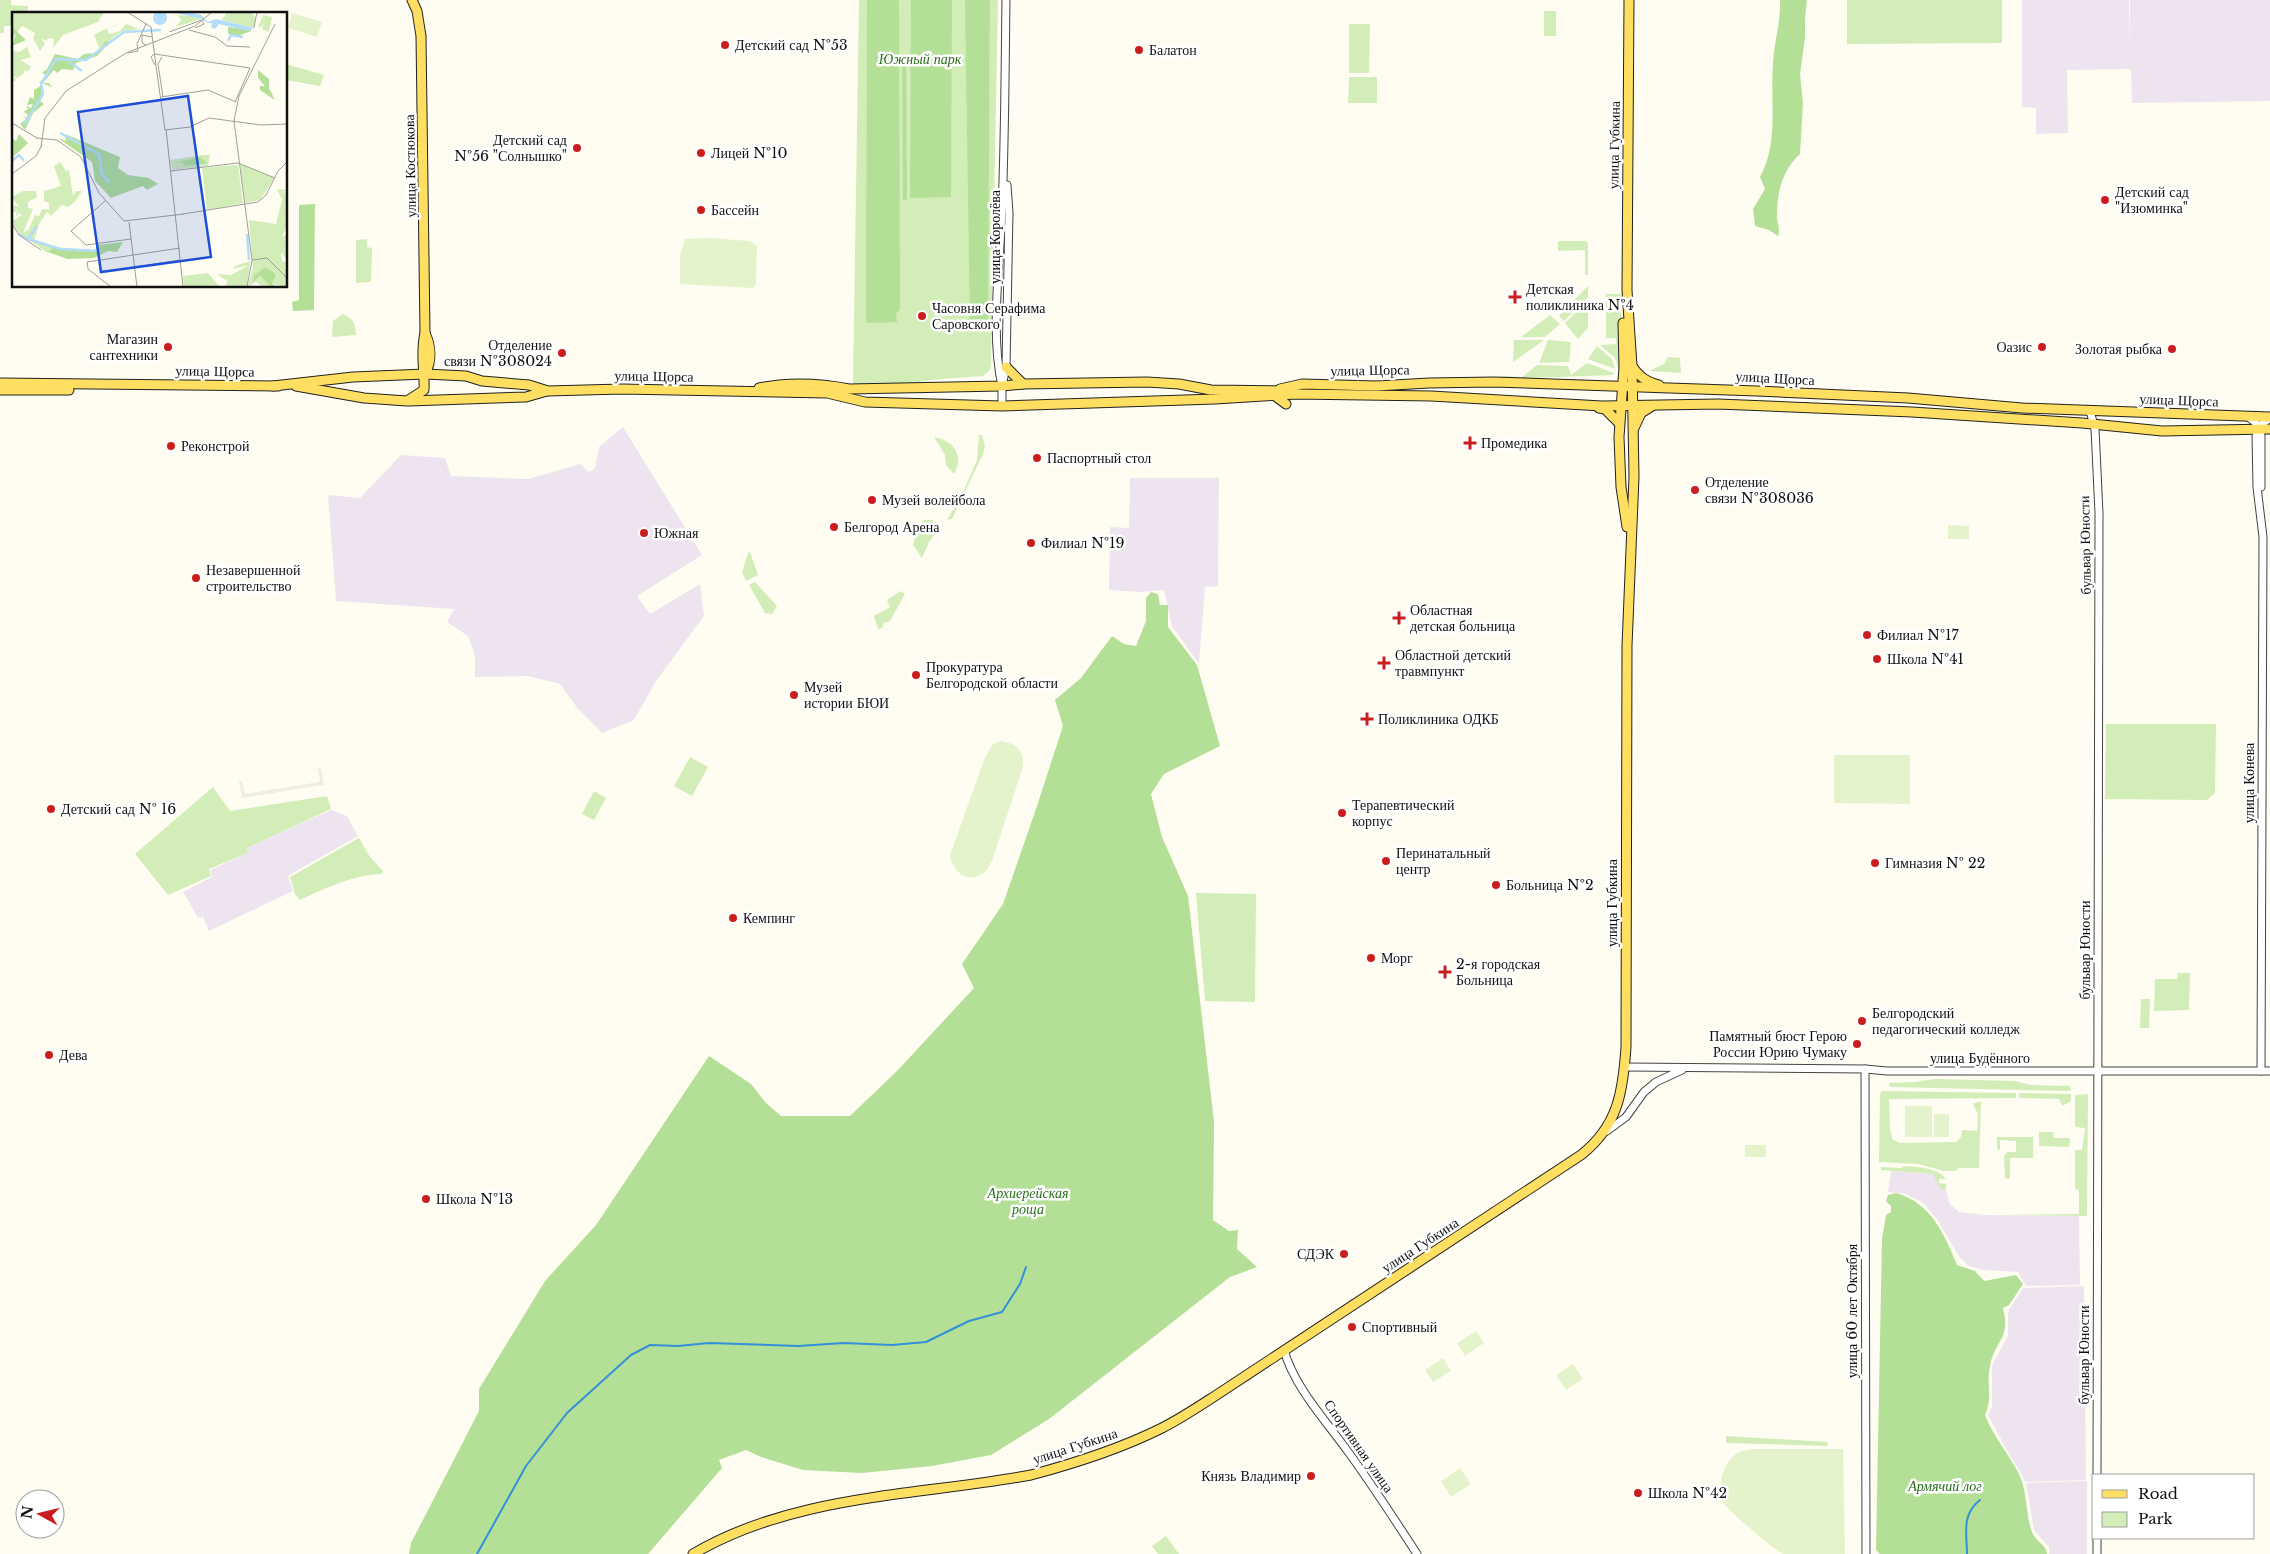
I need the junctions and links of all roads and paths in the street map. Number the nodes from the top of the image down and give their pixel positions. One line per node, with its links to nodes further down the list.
1 (412, 0): 8 (main road, улица Костюкова)
2 (1006, 0): 4 (street, улица Королёва)
3 (1629, 0): 5 (main road, улица Губкина)
4 (1004, 142): 7 (street, улица Королёва); 13 (street, улица Королёва)
5 (1627, 290): 6 (main road, улица Губкина); 14 (main road, улица Губкина)
6 (1632, 366): 14 (main road, улица Губкина); 15 (main road)
7 (1006, 367): 11 (main road); 13 (street, улица Королёва)
8 (425, 374): 12 (main road, улица Щорса); 17 (main road, улица Щорса); 20 (main road, улица Костюкова)
9 (0, 383): 10 (main road, улица Щорса)
10 (104, 384): 12 (main road, улица Щорса); 16 (main road)
11 (1023, 384): 13 (main road, улица Щорса); 19 (main road, улица Щорса)
12 (273, 386): 20 (main road, улица Щорса)
13 (1002, 386): 18 (main road, улица Щорса); 23 (street)
14 (1627, 387): 15 (main road, улица Щорса); 19 (main road, улица Щорса); 24 (main road, улица Губкина); 25 (main road, улица Губкина)
15 (1672, 389): 27 (main road, улица Щорса)
16 (0, 390)
17 (548, 391): 18 (main road, улица Щорса); 20 (main road, улица Щорса)
18 (742, 391): 23 (main road, улица Щорса)
19 (1278, 393): 21 (main road); 22 (main road, улица Щорса); 23 (main road, улица Щорса)
20 (408, 401)
21 (1286, 404)
22 (1591, 405): 24 (main road, улица Щорса); 31 (main road)
23 (1002, 406)
24 (1620, 406): 25 (main road, улица Щорса); 31 (main road, улица Губкина)
25 (1631, 406): 26 (main road, улица Щорса); 34 (main road, улица Губкина)
26 (1653, 406): 32 (main road, улица Щорса); 34 (main road)
27 (2090, 411): 28 (main road, улица Щорса); 32 (street, бульвар Юности)
28 (2108, 412): 29 (main road, улица Щорса); 32 (street)
29 (2247, 416): 30 (main road, улица Щорса); 35 (street)
30 (2270, 418): 35 (street)
31 (1620, 423): 36 (main road, улица Губкина)
32 (2094, 424): 35 (main road, улица Щорса); 40 (street, бульвар Юности)
33 (2270, 430): 35 (main road, улица Щорса)
34 (1634, 431): 36 (main road, улица Губкина)
35 (2256, 432): 41 (street, улица Конева)
36 (1630, 547): 37 (main road, улица Губкина)
37 (1625, 1067): 38 (street, улица Будённого); 43 (main road, улица Губкина)
38 (1690, 1068): 39 (street, улица Будённого); 43 (street, улица Будённого)
39 (1864, 1068): 40 (street, улица Будённого); 49 (street, улица 60 лет Октября)
40 (2097, 1070): 41 (street, улица Будённого); 45 (street, бульвар Юности)
41 (2261, 1071): 42 (street, улица Будённого)
42 (2270, 1071)
43 (1606, 1131): 44 (main road, улица Губкина)
44 (1284, 1350): 47 (main road, улица Губкина); 48 (street, Спортивная улица)
45 (2097, 1474)
46 (2097, 1539): 50 (street)
47 (693, 1554)
48 (1417, 1554)
49 (1866, 1554)
50 (2097, 1554)

